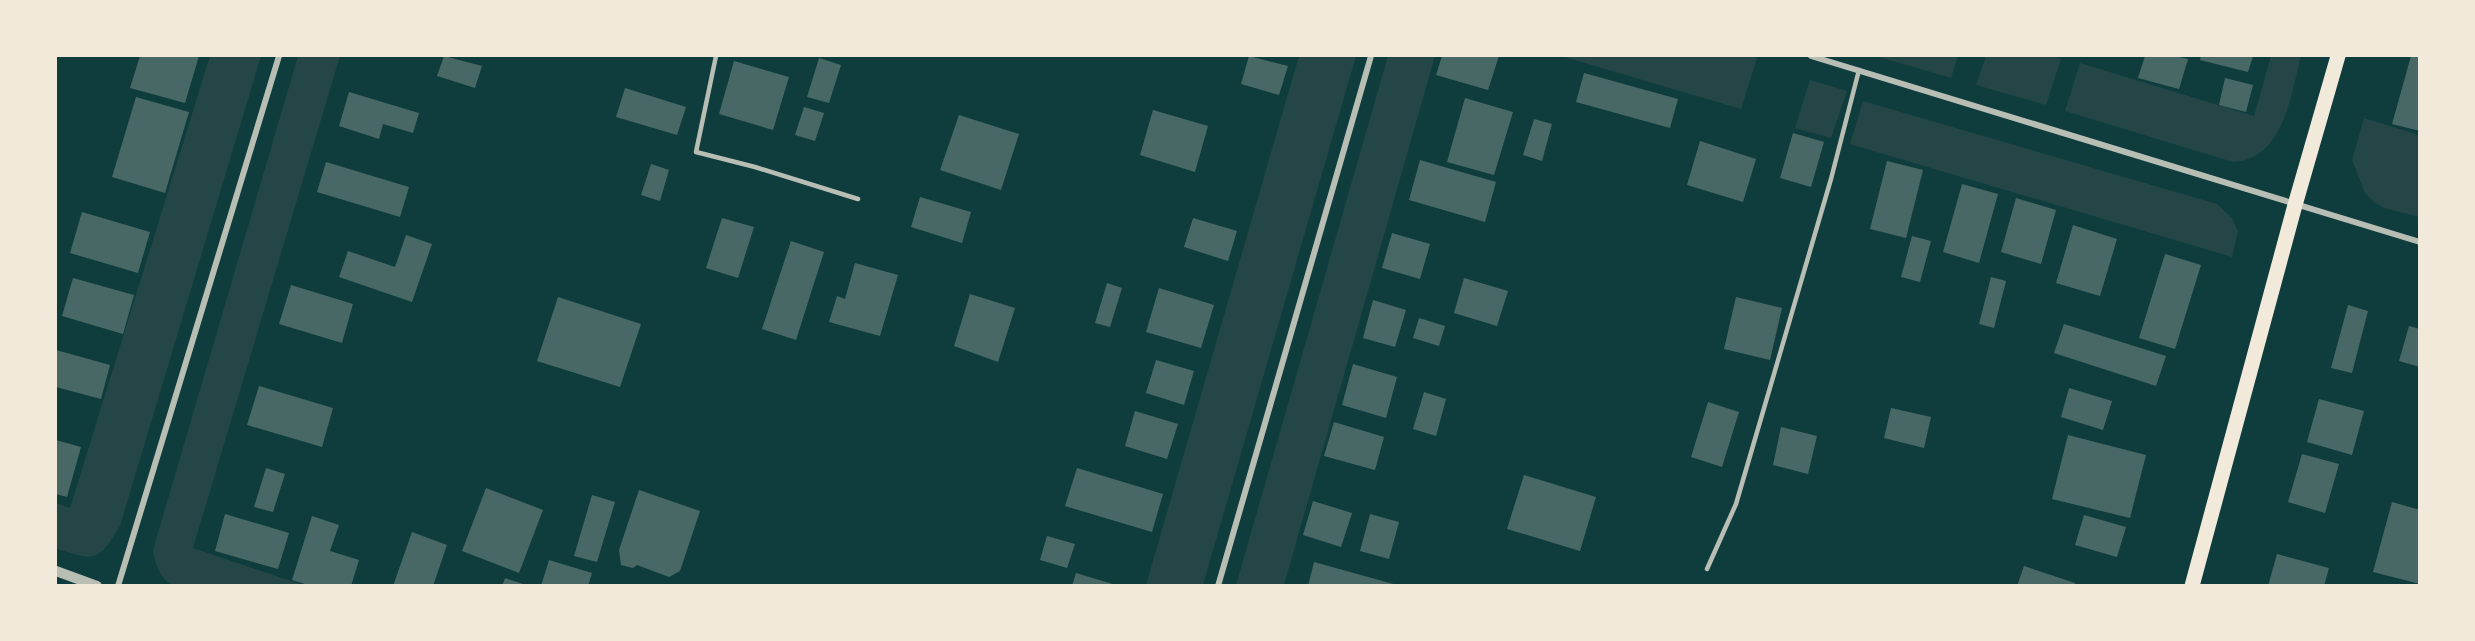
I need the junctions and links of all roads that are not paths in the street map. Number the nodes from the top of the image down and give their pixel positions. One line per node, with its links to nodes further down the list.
1 (279, 56): 13 (street)
2 (716, 56): 7 (lane)
3 (1371, 56): 14 (street)
4 (1811, 56): 6 (street)
5 (2338, 56): 8 (main road)
6 (1859, 70): 8 (street); 10 (lane)
7 (858, 199)
8 (2295, 205): 9 (street); 15 (main road)
9 (2420, 242)
10 (1707, 569)
11 (56, 572): 12 (street)
12 (97, 585)
13 (118, 585)
14 (1218, 585)
15 (2192, 585)

